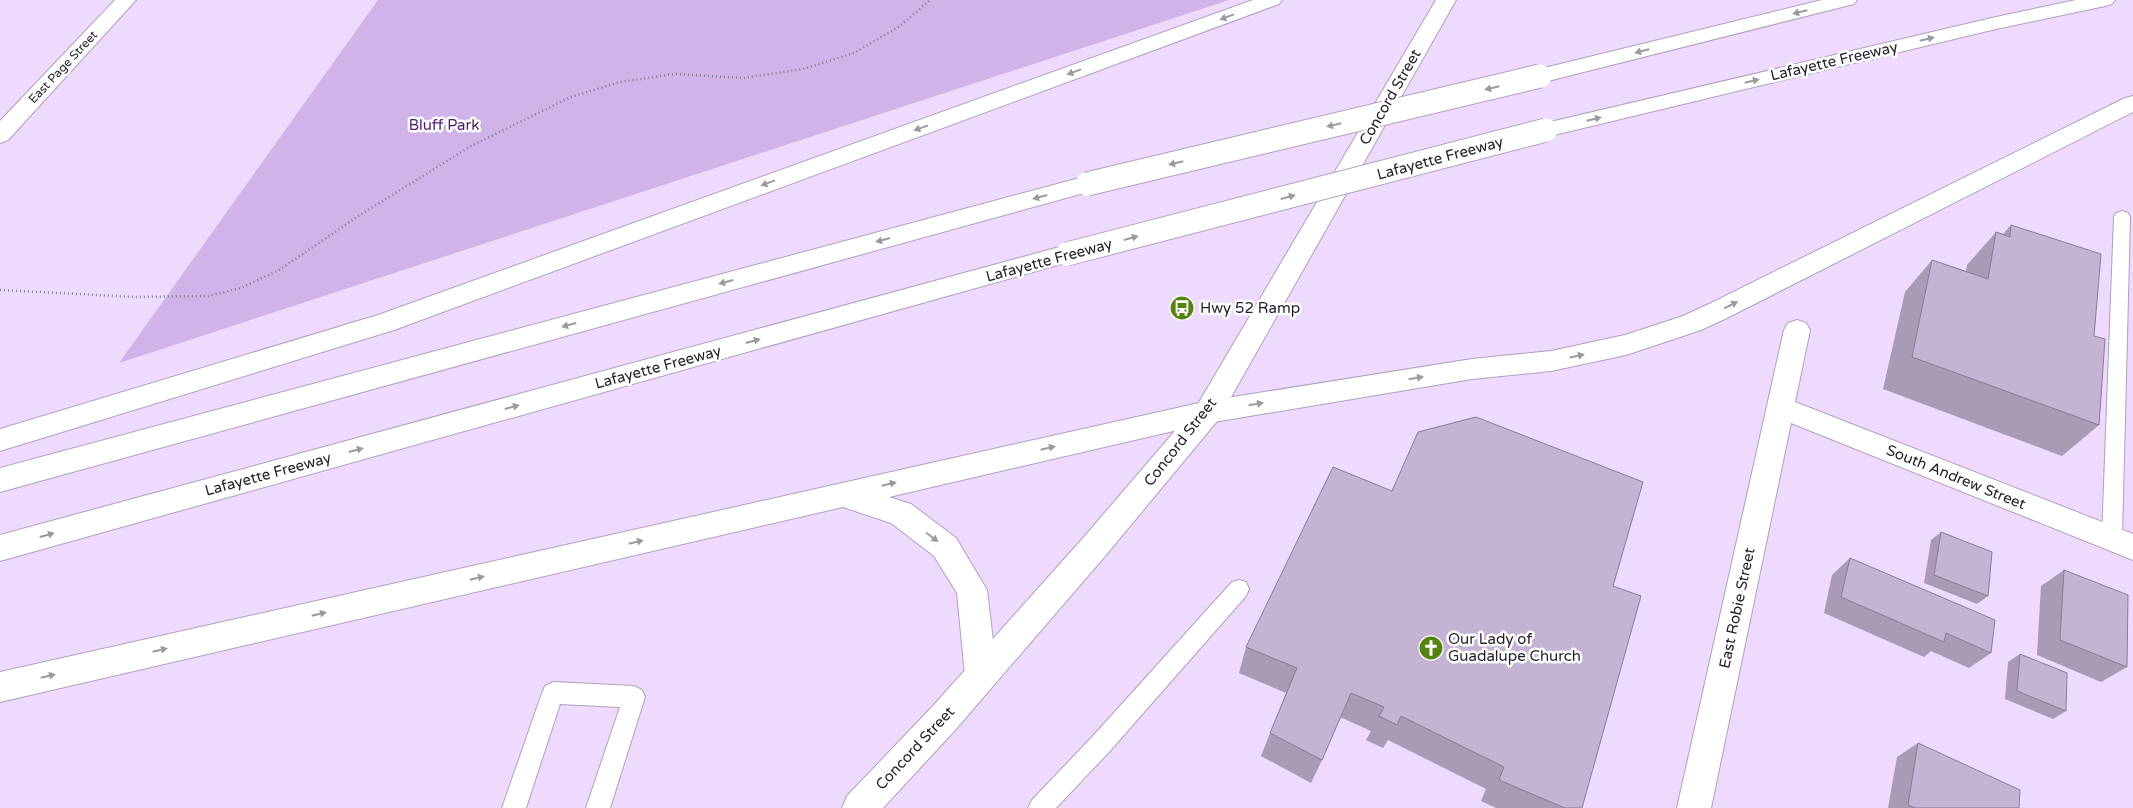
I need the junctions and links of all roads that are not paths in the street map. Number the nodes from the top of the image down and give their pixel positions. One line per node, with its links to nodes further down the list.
1 (126, 0): 7 (main road, East Page Street)
2 (1272, 0): 12 (main road, one-way to 12)
3 (1446, 0): 11 (main road, Concord Street)
4 (1847, 0): 13 (main road, one-way to 13, bridge)
5 (2104, 0): 16 (main road, Lafayette Freeway, one-way to 5, bridge)
6 (2133, 103): 11 (main road, one-way to 6)
7 (0, 135)
8 (2122, 217): 15 (lane)
9 (1797, 330): 10 (main road, East Robie Street)
10 (1779, 407): 15 (main road, South Andrew Street); 24 (main road, East Robie Street)
11 (1208, 412): 14 (main road, one-way to 11); 18 (main road, Concord Street)
12 (0, 440)
13 (0, 480)
14 (842, 495): 18 (main road, one-way to 18); 19 (main road, one-way to 14)
15 (2123, 542)
16 (0, 548)
17 (1239, 589): 23 (lane)
18 (982, 675): 22 (main road, Concord Street)
19 (0, 687)
20 (514, 808): 21 (lane)
21 (598, 808)
22 (859, 808)
23 (1040, 808)
24 (1694, 808)

